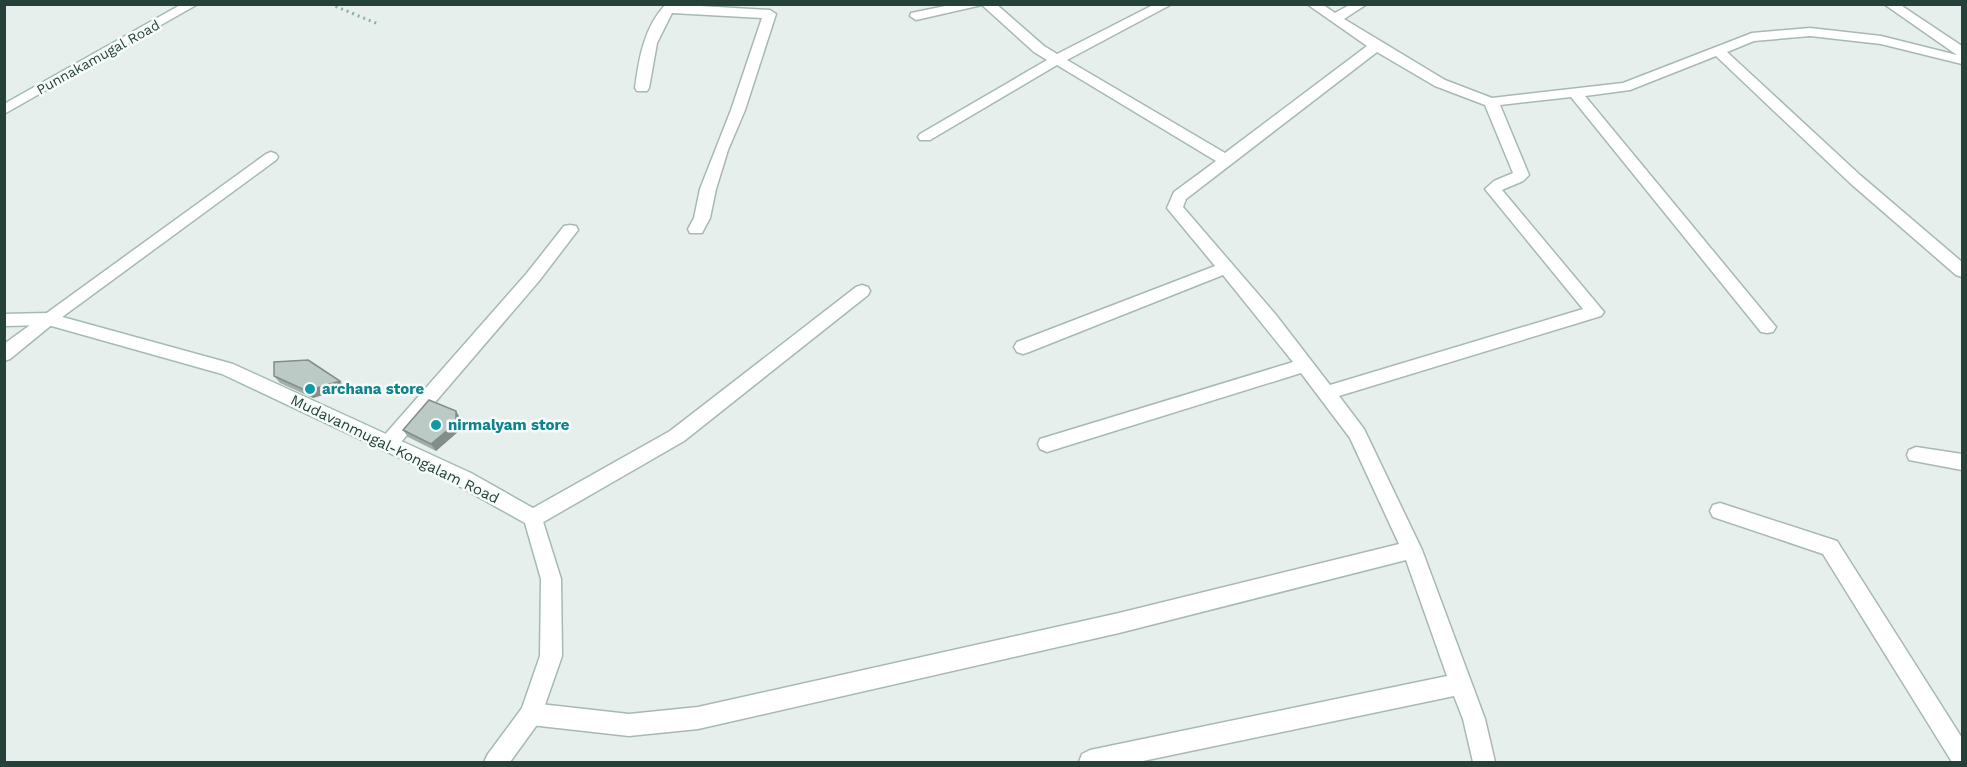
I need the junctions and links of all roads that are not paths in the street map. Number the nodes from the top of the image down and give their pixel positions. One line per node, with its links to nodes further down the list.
1 (192, 4): 19 (street, Punnakamugal Road)
2 (977, 4): 9 (street)
3 (988, 4): 14 (street)
4 (1166, 4): 14 (street)
5 (1313, 4): 10 (street)
6 (1361, 4): 10 (street)
7 (1890, 4): 13 (street)
8 (670, 7): 16 (street); 23 (street)
9 (916, 16)
10 (1334, 19): 11 (street)
11 (1376, 46): 18 (street); 22 (street)
12 (1718, 51): 15 (street); 17 (street); 26 (street)
13 (1962, 52)
14 (1056, 60): 20 (street); 22 (street)
15 (1962, 60)
16 (642, 88)
17 (1576, 94): 18 (street); 30 (street)
18 (1491, 102): 34 (street)
19 (4, 110)
20 (926, 137)
21 (271, 157): 28 (street)
22 (1227, 161): 25 (street)
23 (696, 229)
24 (570, 230): 35 (street)
25 (1226, 268): 31 (street); 33 (street)
26 (1962, 271)
27 (862, 291): 40 (street)
28 (48, 319): 29 (street, Mudavanmugal-Kongalam Road); 32 (street); 35 (street, Mudavanmugal-Kongalam Road)
29 (4, 320)
30 (1767, 327)
31 (1023, 347)
32 (4, 354)
33 (1305, 365): 34 (street); 36 (street)
34 (1326, 393): 41 (street)
35 (388, 444): 40 (street, Mudavanmugal-Kongalam Road)
36 (1047, 444)
37 (1916, 455): 38 (street)
38 (1962, 462)
39 (1720, 511): 44 (street)
40 (533, 518): 43 (street)
41 (1412, 550): 42 (street); 43 (street)
42 (1461, 684): 46 (street); 47 (street)
43 (531, 714): 45 (street)
44 (1962, 758)
45 (496, 762)
46 (1090, 762)
47 (1484, 762)

